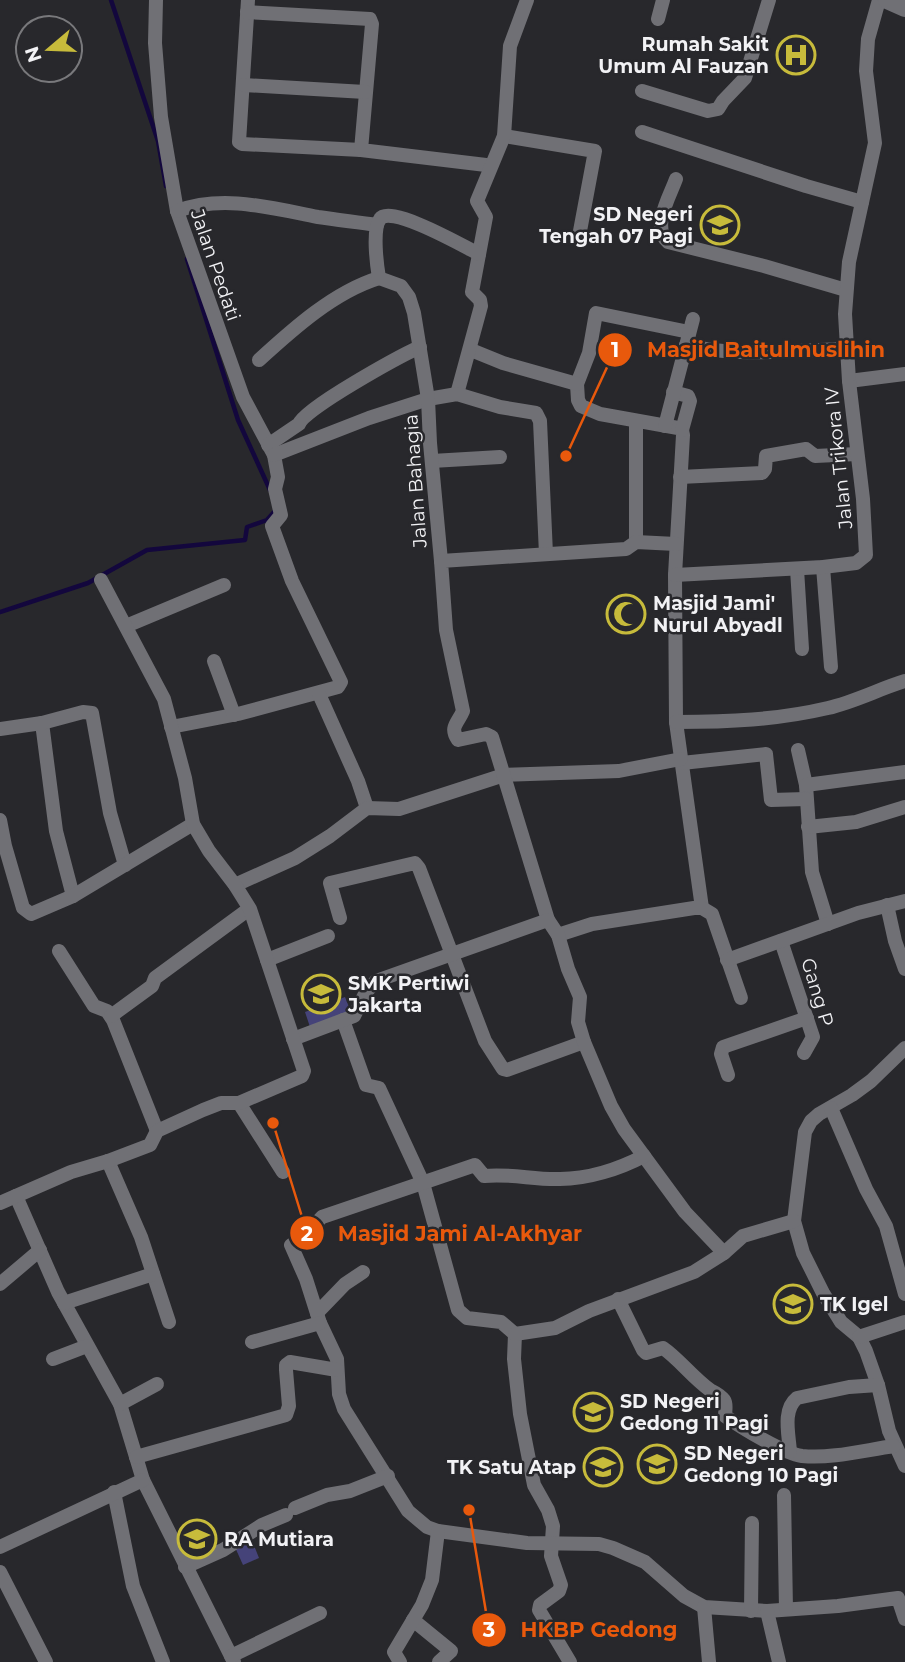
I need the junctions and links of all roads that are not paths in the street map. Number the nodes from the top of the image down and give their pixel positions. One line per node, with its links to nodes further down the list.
1 (156, 0): 19 (street, Jalan Pedati)
2 (527, 0): 14 (street)
3 (663, 0): 9 (street)
4 (769, 0): 11 (street)
5 (879, 0): 18 (street, Jalan Trikora IV)
6 (887, 0): 8 (street)
7 (247, 6): 10 (street); 12 (street)
8 (905, 8)
9 (658, 19)
10 (244, 85): 12 (street); 15 (street)
11 (642, 91)
12 (365, 92): 15 (street)
13 (642, 132): 18 (street)
14 (504, 136): 21 (street); 22 (street)
15 (361, 150): 16 (street)
16 (486, 165)
17 (676, 179): 24 (street)
18 (862, 202): 24 (street, Jalan Trikora IV)
19 (177, 211): 20 (street); 39 (street, Jalan Pedati)
20 (377, 225): 22 (street); 23 (street)
21 (580, 231)
22 (479, 254): 28 (street)
23 (379, 278): 26 (street, Jalan Bahagia); 29 (street)
24 (846, 290): 27 (street, Jalan Trikora IV)
25 (689, 332): 27 (street); 32 (street); 33 (street)
26 (420, 347): 35 (street, Jalan Bahagia); 39 (street)
27 (846, 349): 31 (street, Jalan Trikora IV)
28 (471, 350): 32 (street); 34 (street)
29 (259, 360)
30 (905, 374): 31 (street)
31 (849, 381): 40 (street, Jalan Trikora IV)
32 (577, 384): 36 (street)
33 (673, 392): 37 (street); 38 (street)
34 (457, 394): 35 (street); 46 (street)
35 (428, 399): 39 (street); 42 (street, Jalan Bahagia)
36 (636, 422): 37 (street); 44 (street)
37 (665, 426): 38 (street)
38 (682, 433): 43 (street)
39 (271, 450): 58 (street, Jalan Pedati)
40 (857, 454): 43 (street); 48 (street, Jalan Trikora IV)
41 (500, 457): 42 (street)
42 (432, 461): 47 (street, Jalan Bahagia)
43 (680, 477): 45 (street)
44 (636, 542): 45 (street); 46 (street)
45 (676, 544): 50 (street)
46 (546, 554): 47 (street)
47 (441, 561): 67 (street, Jalan Bahagia)
48 (823, 567): 49 (street, Jalan Trikora IV); 56 (street)
49 (797, 569): 50 (street, Jalan Trikora IV); 54 (street)
50 (675, 575): 60 (street)
51 (100, 580): 53 (street)
52 (224, 585): 53 (street)
53 (126, 626): 62 (street)
54 (802, 649)
55 (214, 662): 59 (street)
56 (831, 667)
57 (905, 681): 60 (street)
58 (319, 694): 59 (street); 70 (street)
59 (234, 715): 62 (street)
60 (676, 722): 65 (street)
61 (42, 723): 63 (street); 74 (street); 76 (street)
62 (171, 727): 72 (street)
63 (0, 729)
64 (798, 750): 68 (street)
65 (682, 761): 67 (street); 68 (street); 79 (street)
66 (905, 772): 68 (street)
67 (504, 775): 70 (street); 82 (street)
68 (806, 792): 73 (street)
69 (905, 807): 73 (street)
70 (367, 808): 75 (street)
71 (0, 820): 76 (street)
72 (193, 824): 74 (street); 75 (street)
73 (808, 828): 83 (street)
74 (125, 865): 76 (street)
75 (235, 885): 80 (street)
76 (73, 896)
77 (905, 901): 78 (street)
78 (887, 905): 83 (street); 91 (street)
79 (702, 908): 84 (street); 90 (street)
80 (250, 909): 89 (street); 93 (street)
81 (340, 918): 88 (street)
82 (548, 920): 84 (street); 88 (street)
83 (828, 924): 86 (street)
84 (558, 935): 97 (street)
85 (328, 936): 89 (street)
86 (781, 941): 90 (street); 94 (street, Gang P)
87 (59, 951): 93 (street)
88 (452, 954): 95 (street); 97 (street)
89 (267, 960): 96 (street)
90 (727, 960): 92 (street)
91 (905, 969)
92 (741, 998)
93 (111, 1016): 103 (street)
94 (807, 1018): 99 (street, Gang P); 100 (street)
95 (343, 1020): 96 (street); 107 (street)
96 (293, 1038): 101 (street)
97 (584, 1042): 104 (street)
98 (905, 1048): 102 (street)
99 (804, 1053)
100 (729, 1075)
101 (239, 1103): 103 (street); 106 (street)
102 (831, 1108): 110 (street); 116 (street)
103 (157, 1131): 105 (street)
104 (644, 1156): 107 (street); 112 (street)
105 (108, 1161): 108 (street); 114 (street)
106 (284, 1172)
107 (423, 1183): 119 (street); 122 (street)
108 (16, 1196): 109 (street); 111 (street)
109 (0, 1203)
110 (794, 1221): 112 (street); 123 (street)
111 (40, 1250): 115 (street); 118 (street)
112 (724, 1253): 117 (street)
113 (363, 1272): 119 (street)
114 (153, 1274): 118 (street); 120 (street)
115 (0, 1284)
116 (905, 1294)
117 (618, 1299): 122 (street); 132 (street)
118 (64, 1303): 125 (street)
119 (319, 1318): 124 (street); 127 (street)
120 (169, 1322)
121 (905, 1322): 123 (street)
122 (515, 1334): 141 (street)
123 (859, 1337): 129 (street)
124 (252, 1342)
125 (87, 1346): 126 (street); 130 (street)
126 (53, 1359)
127 (337, 1370): 133 (street); 135 (street)
128 (157, 1384): 130 (street)
129 (878, 1385): 131 (street); 132 (street)
130 (120, 1404): 133 (street)
131 (894, 1446): 132 (street); 134 (street)
132 (790, 1452)
133 (136, 1457): 136 (street)
134 (905, 1466)
135 (388, 1476): 140 (street); 143 (street)
136 (143, 1480): 137 (street); 143 (street)
137 (114, 1492): 142 (street); 155 (street)
138 (784, 1495): 147 (street)
139 (752, 1523): 148 (street)
140 (439, 1531): 141 (street); 152 (street)
141 (553, 1544): 146 (street); 158 (street)
142 (0, 1547)
143 (185, 1567): 153 (street)
144 (0, 1572): 154 (street)
145 (901, 1597): 147 (street); 151 (street)
146 (704, 1607): 148 (street); 159 (street)
147 (786, 1609): 149 (street)
148 (751, 1611): 149 (street)
149 (767, 1611): 160 (street)
150 (320, 1613): 153 (street)
151 (905, 1619)
152 (413, 1620): 156 (street); 157 (street)
153 (233, 1659)
154 (42, 1662)
155 (163, 1662)
156 (400, 1662)
157 (439, 1662)
158 (570, 1662)
159 (709, 1662)
160 (779, 1662)

